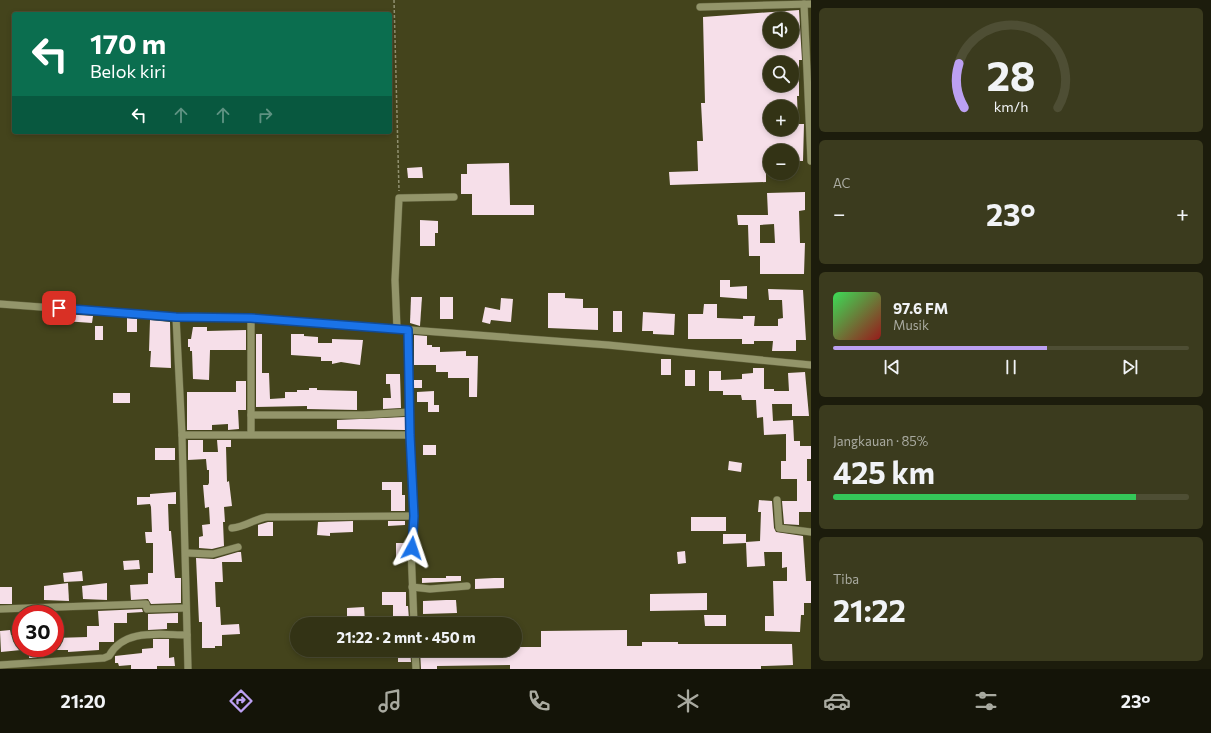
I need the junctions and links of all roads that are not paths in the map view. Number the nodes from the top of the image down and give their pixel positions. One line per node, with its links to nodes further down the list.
1 (807, 4): 2 (street); 3 (street)
2 (700, 7)
3 (811, 161)
4 (454, 197): 8 (street)
5 (0, 304): 6 (street)
6 (176, 317): 7 (street); 14 (street)
7 (251, 318): 8 (street); 12 (street)
8 (397, 328): 9 (street)
9 (408, 330): 10 (street); 11 (street)
10 (811, 365)
11 (410, 412): 12 (street); 15 (street)
12 (251, 415): 13 (street)
13 (251, 434): 14 (street); 15 (street)
14 (182, 435): 21 (street)
15 (410, 435): 17 (street)
16 (777, 500): 19 (street)
17 (414, 516): 18 (street); 23 (street)
18 (232, 528)
19 (811, 532)
20 (238, 547): 21 (street)
21 (186, 553): 24 (street)
22 (467, 586): 23 (street)
23 (412, 587): 26 (street)
24 (186, 608): 25 (street); 27 (street)
25 (0, 609)
26 (414, 617)
27 (187, 635): 29 (street); 30 (street)
28 (415, 657): 31 (street)
29 (0, 666)
30 (188, 669)
31 (416, 669)

